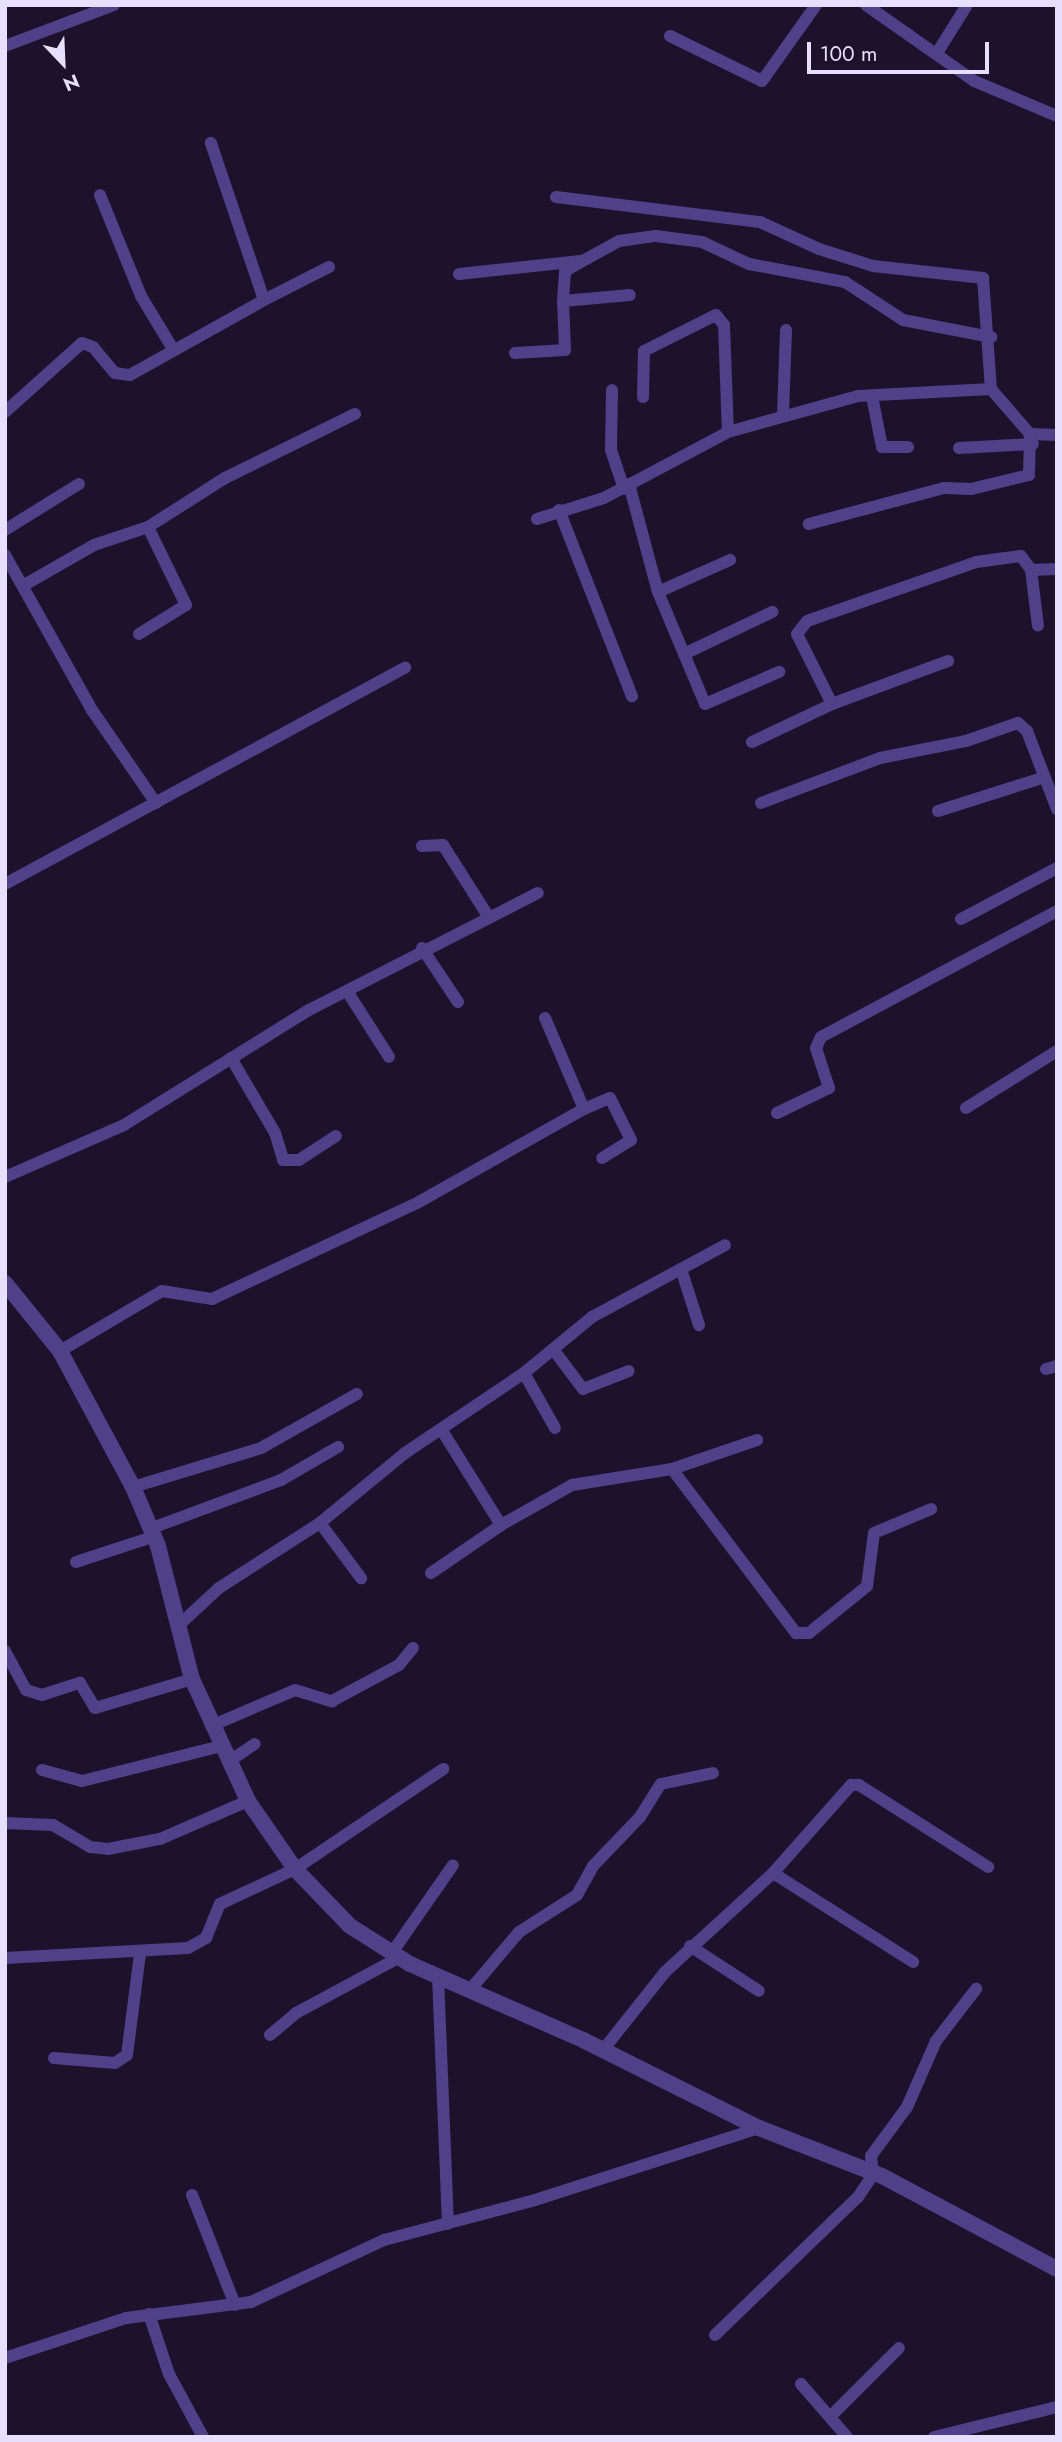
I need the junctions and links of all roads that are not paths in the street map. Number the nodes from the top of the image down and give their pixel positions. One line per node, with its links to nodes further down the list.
1 (114, 5): 6 (street)
2 (816, 5): 5 (street)
3 (866, 5): 7 (street)
4 (967, 5): 7 (street)
5 (670, 36)
6 (5, 46)
7 (937, 53): 8 (street)
8 (1057, 116)
9 (211, 143): 16 (street)
10 (100, 195): 20 (street)
11 (556, 197): 19 (street)
12 (580, 261): 14 (street); 17 (street); 19 (street)
13 (328, 267): 16 (street)
14 (459, 274)
15 (630, 295): 17 (street)
16 (264, 300): 20 (street)
17 (563, 301): 21 (street)
18 (786, 330): 27 (street)
19 (991, 337): 22 (street)
20 (173, 349): 26 (street)
21 (515, 353)
22 (991, 389): 24 (street); 31 (street)
23 (612, 390): 35 (street)
24 (872, 396): 27 (street); 32 (street)
25 (643, 397): 29 (street)
26 (5, 412)
27 (783, 413): 29 (street)
28 (355, 414): 39 (street)
29 (728, 432): 35 (street)
30 (1057, 436): 31 (street)
31 (1031, 439): 33 (street); 38 (street)
32 (908, 447)
33 (959, 448)
34 (79, 484): 40 (street)
35 (626, 486): 36 (street); 46 (street)
36 (559, 510): 37 (street); 54 (street)
37 (537, 519)
38 (809, 524)
39 (148, 527): 45 (street); 49 (street)
40 (5, 530)
41 (5, 555): 45 (street)
42 (730, 560): 46 (street)
43 (1057, 569): 44 (street)
44 (1031, 570): 48 (street); 55 (street)
45 (26, 584): 58 (street)
46 (659, 592): 50 (street)
47 (772, 612): 50 (street)
48 (1038, 626)
49 (139, 634)
50 (684, 654): 53 (street)
51 (948, 661): 55 (street)
52 (405, 668): 58 (street)
53 (779, 672)
54 (632, 696)
55 (832, 704): 56 (street)
56 (752, 741)
57 (1045, 777): 59 (street); 60 (street); 61 (street)
58 (156, 803): 64 (street)
59 (761, 803)
60 (1057, 809)
61 (938, 811)
62 (422, 846): 67 (street)
63 (1057, 868): 68 (street)
64 (5, 884)
65 (538, 893): 67 (street)
66 (1057, 911): 78 (street)
67 (488, 916): 69 (street)
68 (961, 919)
69 (422, 948): 70 (street); 71 (street)
70 (347, 991): 74 (street); 75 (street)
71 (458, 1002)
72 (545, 1018): 77 (street)
73 (1057, 1051): 76 (street)
74 (388, 1057)
75 (231, 1058): 79 (street); 81 (street)
76 (966, 1108)
77 (584, 1109): 80 (street); 87 (street)
78 (777, 1113)
79 (336, 1136)
80 (602, 1158)
81 (5, 1177)
82 (725, 1245): 83 (street)
83 (681, 1269): 85 (street); 86 (street)
84 (5, 1283): 87 (street)
85 (699, 1325)
86 (553, 1349): 88 (street); 89 (street)
87 (60, 1351): 96 (street)
88 (629, 1371)
89 (524, 1373): 91 (street); 92 (street)
90 (357, 1394): 96 (street)
91 (555, 1428)
92 (441, 1429): 98 (street); 99 (street)
93 (757, 1440): 95 (street)
94 (338, 1447): 100 (street)
95 (672, 1469): 97 (street); 99 (street)
96 (133, 1487): 100 (street)
97 (931, 1509)
98 (320, 1524): 103 (street); 104 (street)
99 (501, 1525): 102 (street)
100 (153, 1532): 101 (street); 104 (street)
101 (76, 1562)
102 (431, 1573)
103 (361, 1578)
104 (178, 1626): 107 (street)
105 (413, 1648): 108 (street)
106 (5, 1651): 107 (street)
107 (192, 1679): 108 (street)
108 (211, 1726): 110 (street)
109 (255, 1744): 111 (street)
110 (221, 1746): 111 (street); 113 (street)
111 (228, 1762): 115 (street)
112 (443, 1769): 119 (street)
113 (42, 1770)
114 (713, 1773): 128 (street)
115 (248, 1801): 116 (street); 119 (street)
116 (5, 1823)
117 (453, 1866): 123 (street)
118 (988, 1867): 120 (street)
119 (295, 1869): 122 (street); 123 (street)
120 (773, 1873): 121 (street); 125 (street)
121 (690, 1946): 129 (street); 131 (street)
122 (140, 1953): 124 (street); 132 (street)
123 (394, 1956): 126 (street); 130 (street)
124 (5, 1958)
125 (913, 1962)
126 (438, 1976): 128 (street); 136 (street)
127 (976, 1989): 134 (street)
128 (469, 1991): 131 (street)
129 (759, 1991)
130 (270, 2035)
131 (603, 2050): 133 (street)
132 (54, 2057)
133 (759, 2127): 134 (street); 136 (street)
134 (873, 2175): 137 (street); 140 (street)
135 (192, 2195): 138 (street)
136 (448, 2224): 138 (street)
137 (1057, 2269)
138 (235, 2305): 139 (street)
139 (149, 2314): 142 (street); 146 (street)
140 (715, 2335)
141 (899, 2348): 145 (street)
142 (5, 2358)
143 (800, 2384): 145 (street)
144 (1057, 2407): 148 (street)
145 (831, 2416): 147 (street)
146 (202, 2437)
147 (847, 2437)
148 (934, 2437)

